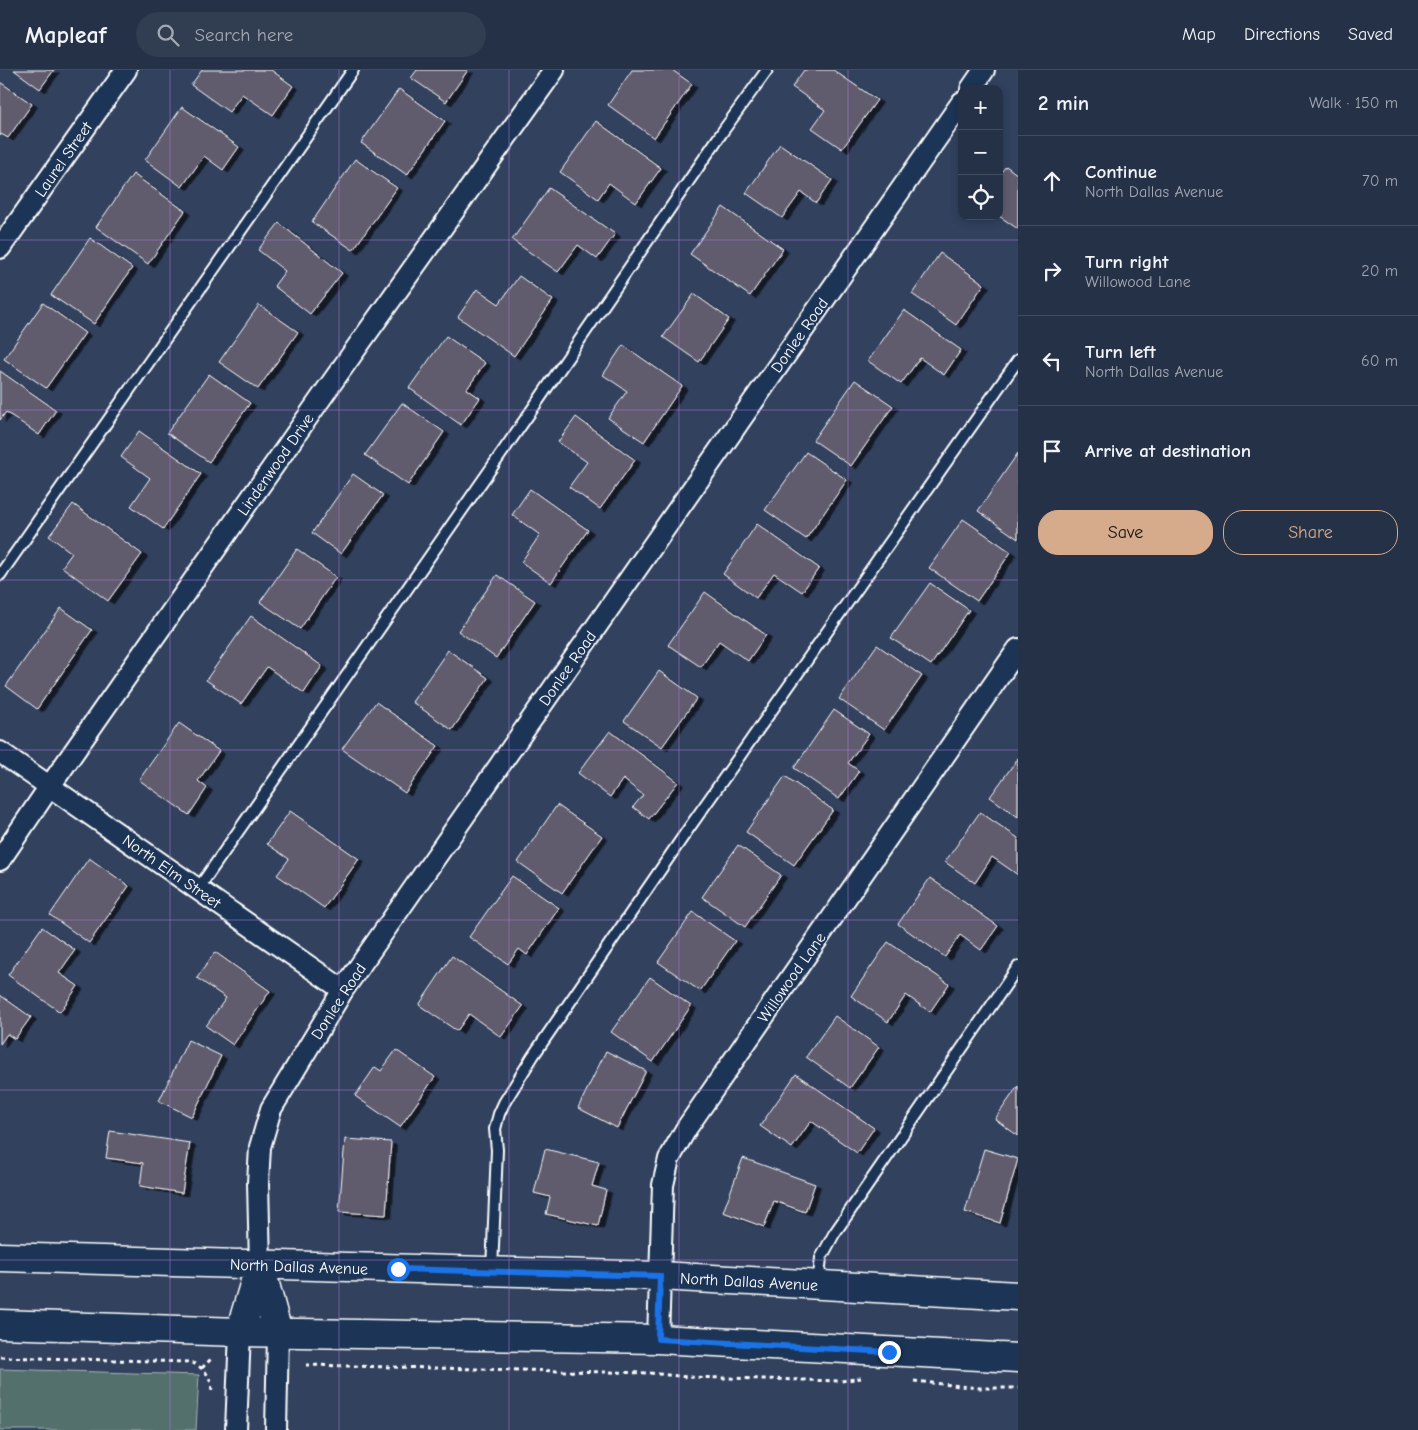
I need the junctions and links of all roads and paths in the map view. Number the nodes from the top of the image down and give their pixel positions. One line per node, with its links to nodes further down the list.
1 (126, 70): 8 (street, Laurel Street)
2 (353, 70): 10 (lane)
3 (554, 70): 13 (street, Lindenwood Drive)
4 (767, 70): 15 (lane)
5 (984, 70): 6 (street)
6 (974, 85)
7 (958, 108): 17 (street, Donlee Road)
8 (0, 248)
9 (1018, 360): 20 (lane)
10 (0, 575)
11 (1018, 649): 21 (street, Willowood Lane)
12 (0, 752): 13 (street, North Elm Street)
13 (50, 786): 14 (street, Lindenwood Drive); 15 (street, North Elm Street)
14 (0, 860)
15 (198, 889): 17 (street, North Elm Street)
16 (1018, 967): 22 (lane)
17 (343, 990): 19 (street, Donlee Road)
18 (0, 1257): 19 (main road, North Dallas Avenue)
19 (260, 1265): 20 (main road, North Dallas Avenue); 25 (main road); 26 (main road)
20 (492, 1271): 21 (main road, North Dallas Avenue)
21 (660, 1276): 22 (main road, North Dallas Avenue); 27 (street, Willowood Lane)
22 (817, 1285): 23 (main road, North Dallas Avenue)
23 (1018, 1296)
24 (0, 1324): 25 (main road)
25 (240, 1332): 26 (main road); 35 (street)
26 (278, 1333): 27 (main road); 36 (street)
27 (658, 1339): 29 (main road)
28 (0, 1357): 34 (path)
29 (1018, 1358)
30 (306, 1365): 31 (path)
31 (868, 1377)
32 (911, 1381): 33 (path)
33 (1018, 1388)
34 (212, 1402)
35 (236, 1430)
36 (276, 1430)

